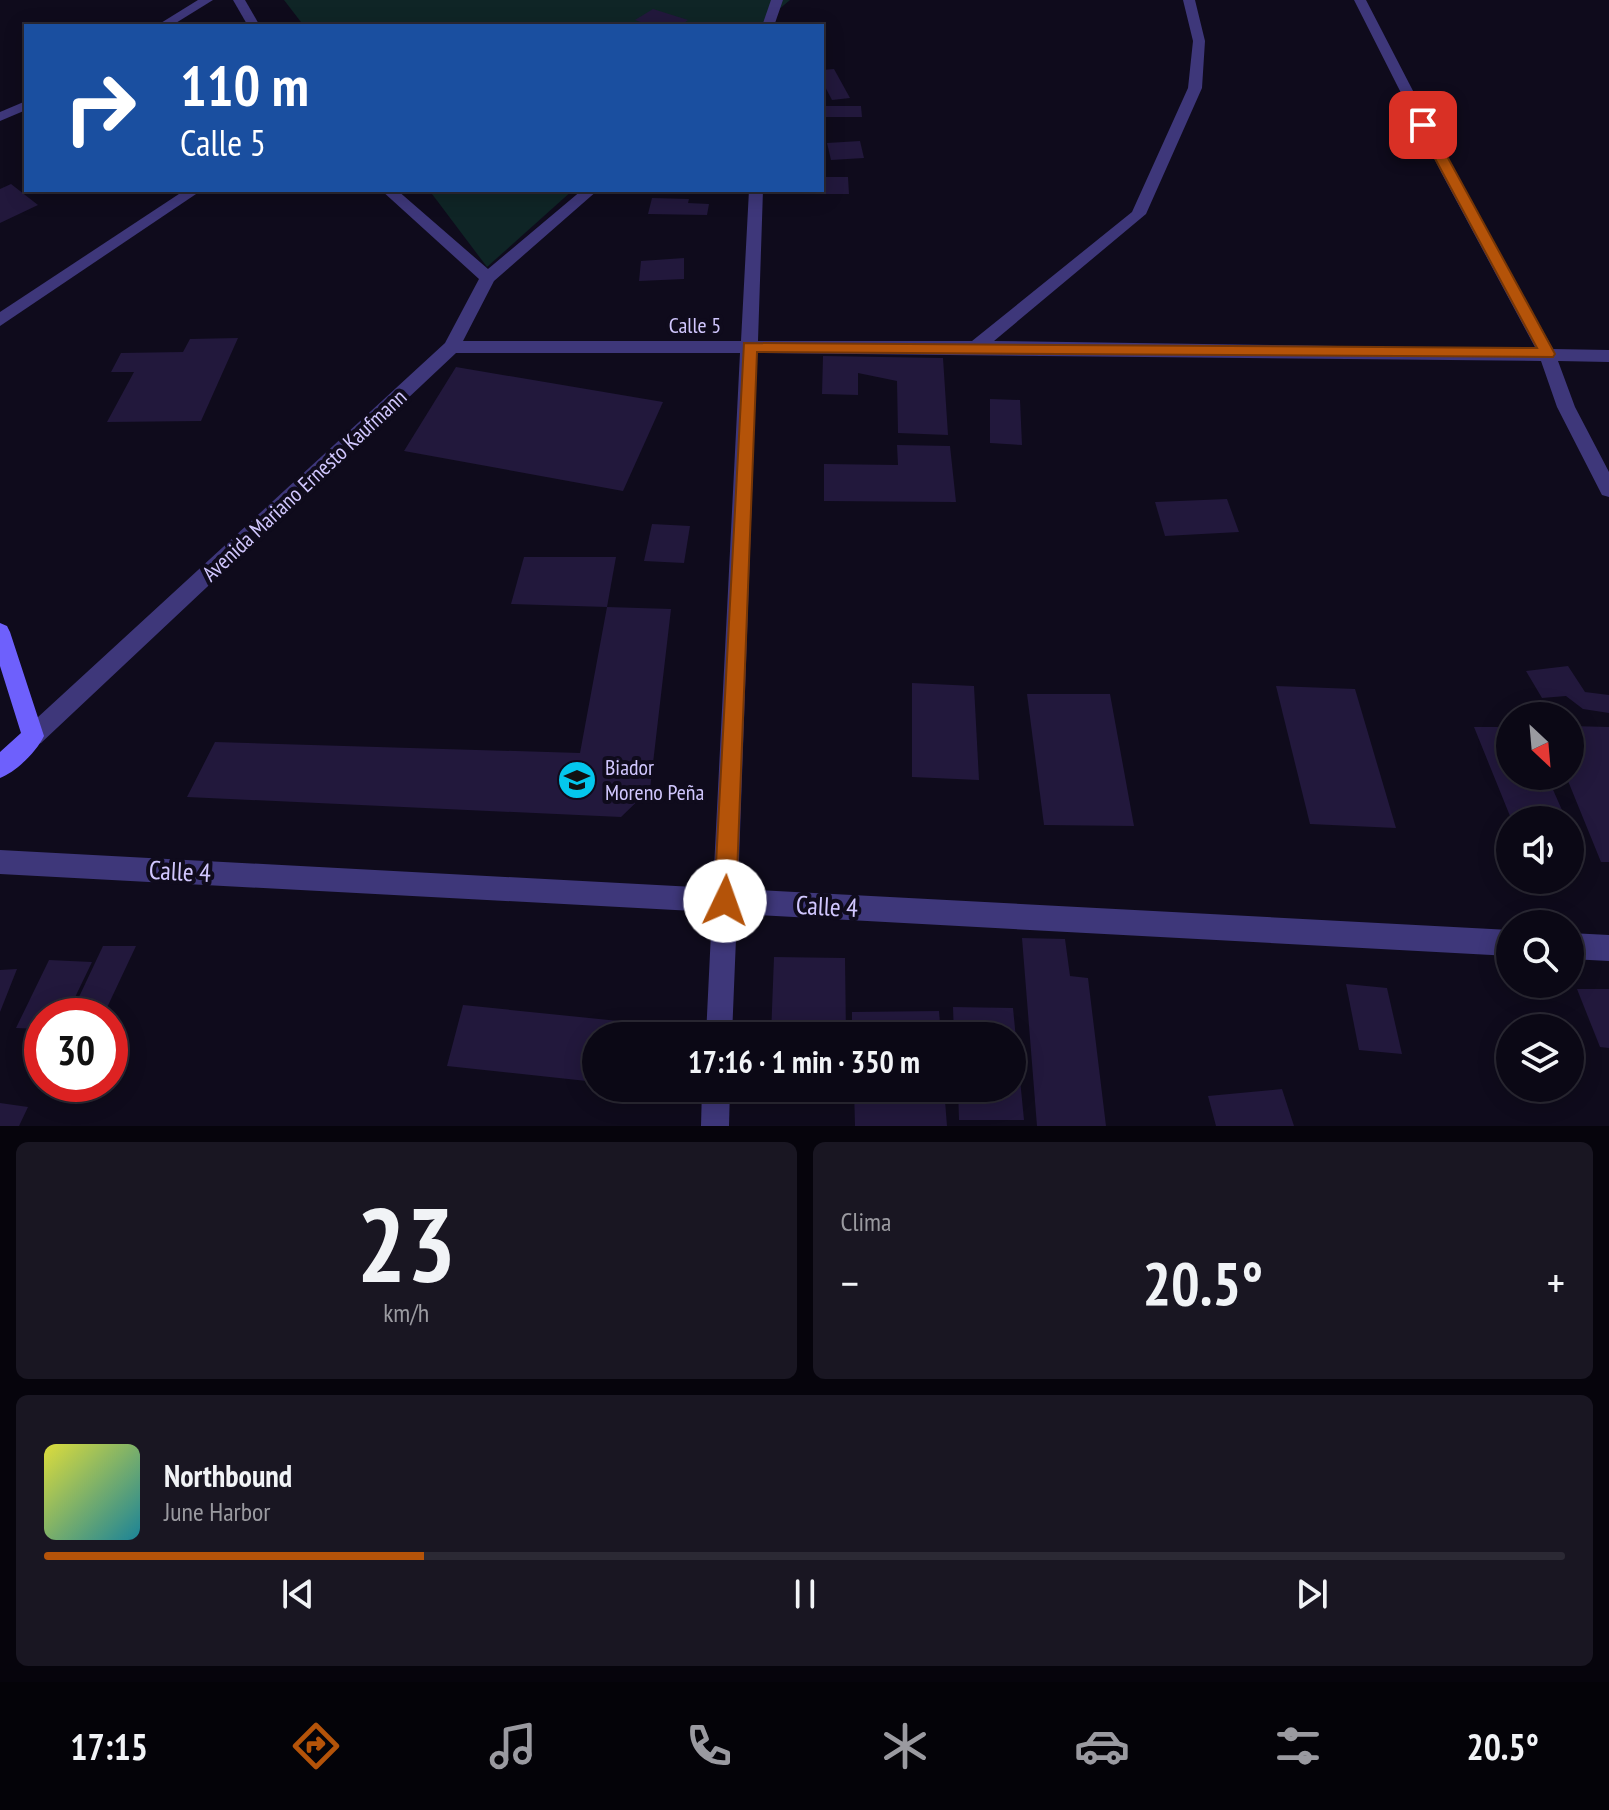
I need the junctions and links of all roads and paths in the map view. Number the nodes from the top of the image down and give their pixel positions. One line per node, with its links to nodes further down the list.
1 (207, 0): 6 (street)
2 (239, 0): 7 (street)
3 (777, 0): 8 (street)
4 (1189, 0): 19 (street)
5 (1360, 0): 20 (street)
6 (165, 24)
7 (253, 24)
8 (769, 24)
9 (24, 106): 10 (street)
10 (0, 117)
11 (192, 192): 16 (street)
12 (390, 192): 15 (street)
13 (589, 192): 15 (street, Avenida Mariano Ernesto Kaufmann)
14 (756, 192): 18 (street)
15 (488, 278): 17 (street, Avenida Mariano Ernesto Kaufmann)
16 (0, 320)
17 (452, 347): 18 (street, Calle 5); 24 (street, Avenida Mariano Ernesto Kaufmann)
18 (749, 347): 19 (street, Calle 5); 27 (street)
19 (976, 347): 20 (street, Calle 5)
20 (1547, 354): 21 (street, Calle 5); 22 (street)
21 (1609, 356)
22 (1609, 490)
23 (0, 632): 24 (main road)
24 (33, 736): 25 (main road, Avenida Mariano Ernesto Kaufmann)
25 (0, 767)
26 (0, 862): 27 (street, Calle 4)
27 (725, 901): 28 (street, Calle 4); 31 (street)
28 (1496, 942)
29 (1584, 947): 30 (street)
30 (1609, 948)
31 (720, 1022)
32 (716, 1102): 33 (street)
33 (715, 1126)

